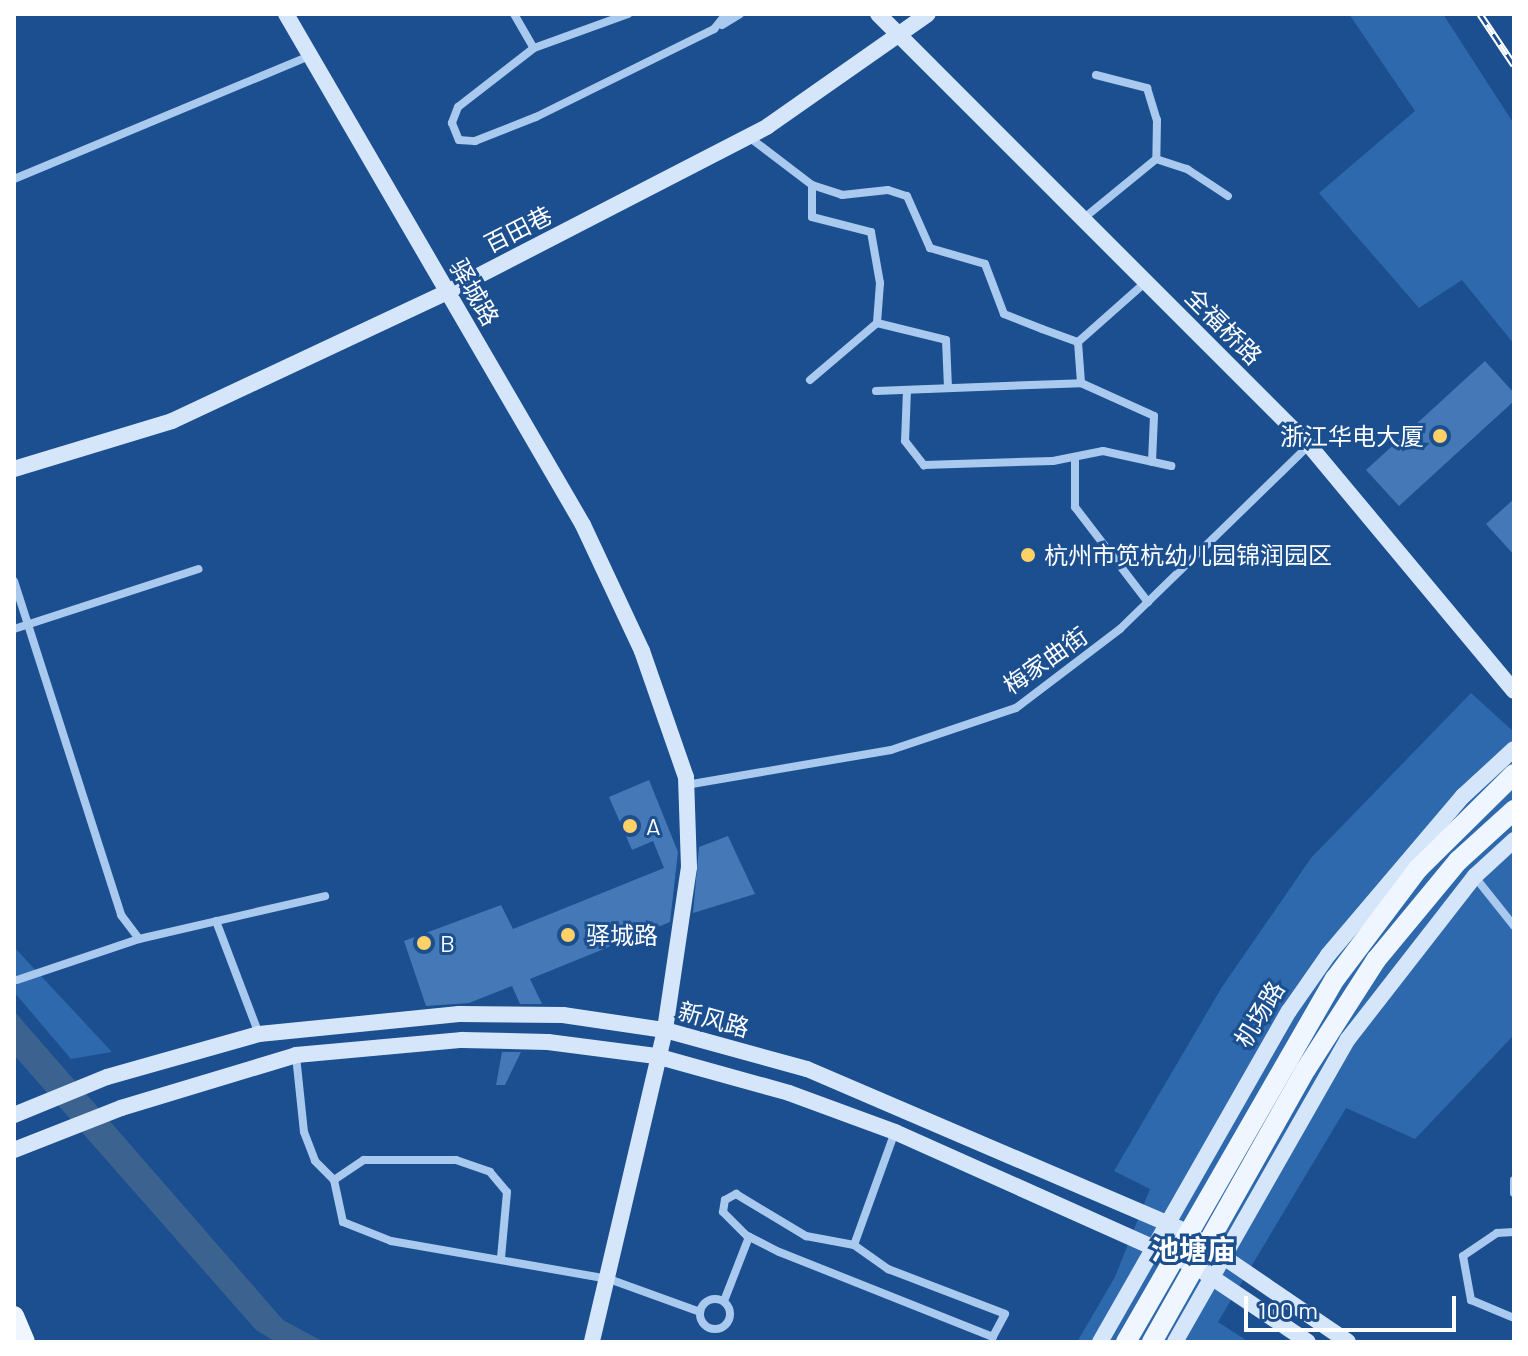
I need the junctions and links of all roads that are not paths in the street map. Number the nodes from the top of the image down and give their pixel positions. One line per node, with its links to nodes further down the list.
1 (286, 14): 11 (main road, 驿城路)
2 (514, 14): 10 (street)
3 (628, 14): 10 (street)
4 (726, 14): 8 (street)
5 (740, 14): 8 (street)
6 (878, 14): 9 (main road, 全福桥路)
7 (928, 14): 9 (main road, 百田巷)
8 (714, 29): 10 (street)
9 (896, 35): 13 (main road, 百田巷); 18 (main road, 全福桥路)
10 (534, 48)
11 (311, 56): 15 (street); 20 (main road, 驿城路)
12 (1096, 75): 14 (street)
13 (748, 137): 16 (street); 20 (main road, 百田巷)
14 (1156, 159): 17 (street); 18 (street)
15 (14, 179)
16 (812, 185): 21 (street); 22 (street)
17 (1228, 196)
18 (1084, 218): 19 (main road, 全福桥路)
19 (1147, 281): 22 (street); 28 (main road, 全福桥路)
20 (447, 292): 32 (main road, 百田巷); 41 (main road, 驿城路)
21 (877, 323): 23 (street); 25 (street)
22 (1078, 342): 24 (street)
23 (810, 380)
24 (1081, 383): 25 (street); 30 (street)
25 (948, 388): 26 (street)
26 (907, 390): 27 (street); 29 (street)
27 (876, 391)
28 (1309, 445): 35 (street, 梅家曲街); 38 (main road, 全福桥路)
29 (1075, 457): 30 (street); 35 (street)
30 (1152, 462): 31 (street)
31 (1171, 466)
32 (14, 469)
33 (199, 569): 36 (street)
34 (14, 581): 36 (street)
35 (1148, 602): 41 (street, 梅家曲街)
36 (30, 623): 37 (street); 48 (street)
37 (14, 629)
38 (1514, 691)
39 (1514, 749): 60 (main road, 机场路)
40 (1514, 774): 60 (main road, 机场路)
41 (686, 785): 50 (main road, 驿城路)
42 (1514, 810): 63 (main road)
43 (1514, 840): 44 (main road)
44 (1475, 876): 47 (street); 66 (main road)
45 (325, 896): 46 (street)
46 (216, 921): 48 (street); 51 (street)
47 (1514, 926)
48 (139, 939): 49 (street)
49 (17, 980)
50 (665, 1030): 51 (main road, 新风路); 53 (main road, 驿城路); 60 (main road, 新风路)
51 (259, 1034): 54 (main road, 新风路)
52 (296, 1055): 53 (main road); 56 (main road); 57 (street)
53 (656, 1056): 55 (main road); 70 (main road, 驿城路)
54 (21, 1112)
55 (895, 1132): 64 (street); 65 (main road)
56 (14, 1150)
57 (334, 1180): 67 (street); 67 (street)
58 (1514, 1180): 59 (street)
59 (1514, 1193)
60 (1178, 1228): 63 (main road, 新风路); 65 (main road, 机场路)
61 (1514, 1232): 74 (street)
62 (749, 1237): 64 (street); 64 (street); 71 (street)
63 (1209, 1243): 66 (main road, 新风路); 68 (main road)
64 (854, 1245)
65 (1163, 1252): 68 (main road); 77 (main road, 机场路); 78 (main road, 机场路)
66 (1226, 1256): 69 (main road); 82 (main road, 新风路)
67 (501, 1258): 70 (street)
68 (1195, 1266): 69 (main road); 79 (main road)
69 (1213, 1278): 80 (main road); 81 (main road)
70 (609, 1279): 72 (street); 76 (main road, 驿城路)
71 (724, 1301): 72 (street); 72 (street)
72 (700, 1312)
73 (14, 1316): 75 (main road)
74 (1514, 1318)
75 (25, 1342)
76 (592, 1342)
77 (1100, 1342)
78 (1126, 1342)
79 (1152, 1342)
80 (1175, 1342)
81 (1308, 1342)
82 (1348, 1342)

